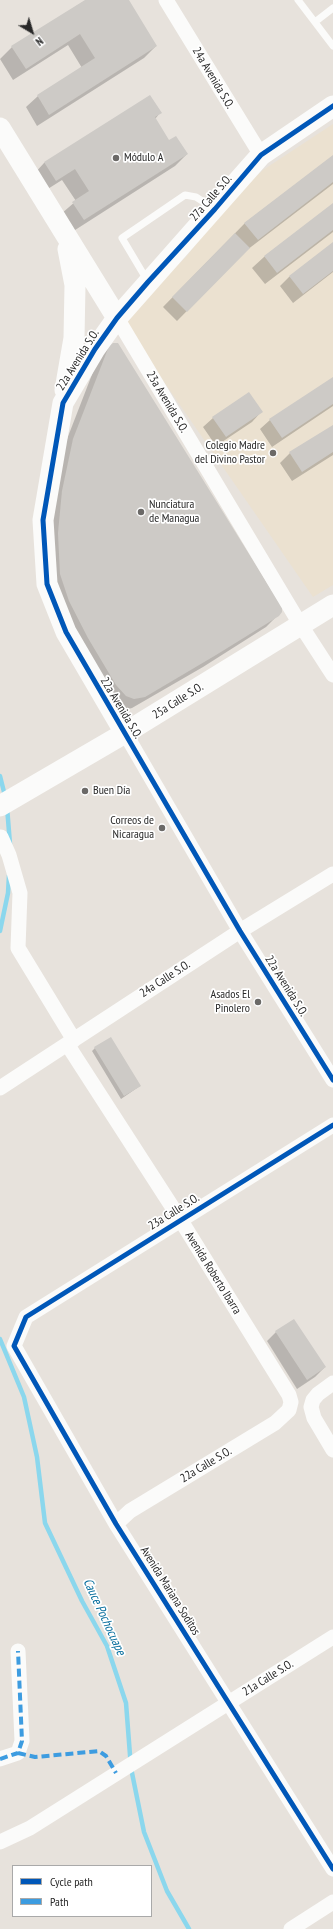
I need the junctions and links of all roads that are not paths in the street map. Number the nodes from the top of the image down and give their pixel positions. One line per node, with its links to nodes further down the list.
1 (166, 0): 8 (street, 24a Avenida S.O.)
2 (298, 0): 4 (lane)
3 (333, 8): 4 (lane)
4 (315, 22): 5 (lane)
5 (333, 46)
6 (333, 106): 8 (street, 27a Calle S.O.)
7 (0, 128): 10 (street, 23a Avenida S.O.)
8 (261, 155): 9 (street, 27a Calle S.O.)
9 (215, 209): 11 (street, 27a Calle S.O.); 11 (lane)
10 (65, 235): 12 (street, 23a Avenida S.O.); 13 (street)
11 (148, 282): 12 (street, 27a Calle S.O.)
12 (117, 318): 13 (street, 22a Avenida S.O.); 15 (street, 23a Avenida S.O.)
13 (63, 403): 17 (street, 22a Avenida S.O.)
14 (333, 605): 15 (street, 25a Calle S.O.)
15 (300, 624): 16 (street, 23a Avenida S.O.); 17 (street, 25a Calle S.O.)
16 (333, 675)
17 (125, 733): 18 (street, 25a Calle S.O.); 21 (street, 22a Avenida S.O.)
18 (0, 806)
19 (1, 837): 22 (street, Avenida Roberto Ibarra)
20 (333, 874): 21 (street, 24a Calle S.O.)
21 (240, 931): 22 (street, 24a Calle S.O.); 23 (street, 22a Avenida S.O.)
22 (71, 1042): 24 (street, 24a Calle S.O.); 26 (street, Avenida Roberto Ibarra)
23 (333, 1080)
24 (0, 1088)
25 (333, 1125): 26 (street, 23a Calle S.O.)
26 (180, 1219): 27 (street, 23a Calle S.O.); 29 (street, Avenida Roberto Ibarra)
27 (26, 1317): 31 (street, Avenida Mariana Soditos)
28 (333, 1383): 30 (street)
29 (291, 1402): 31 (street, 22a Calle S.O.)
30 (333, 1450)
31 (116, 1524): 34 (street, Avenida Mariana Soditos)
32 (333, 1637): 34 (street, 21a Calle S.O.)
33 (18, 1651): 35 (street)
34 (228, 1702): 36 (street, 21a Calle S.O.); 37 (street, Avenida Mariana Soditos)
35 (0, 1759)
36 (0, 1842)
37 (333, 1869)
38 (333, 1902): 39 (street)
39 (291, 1929)

